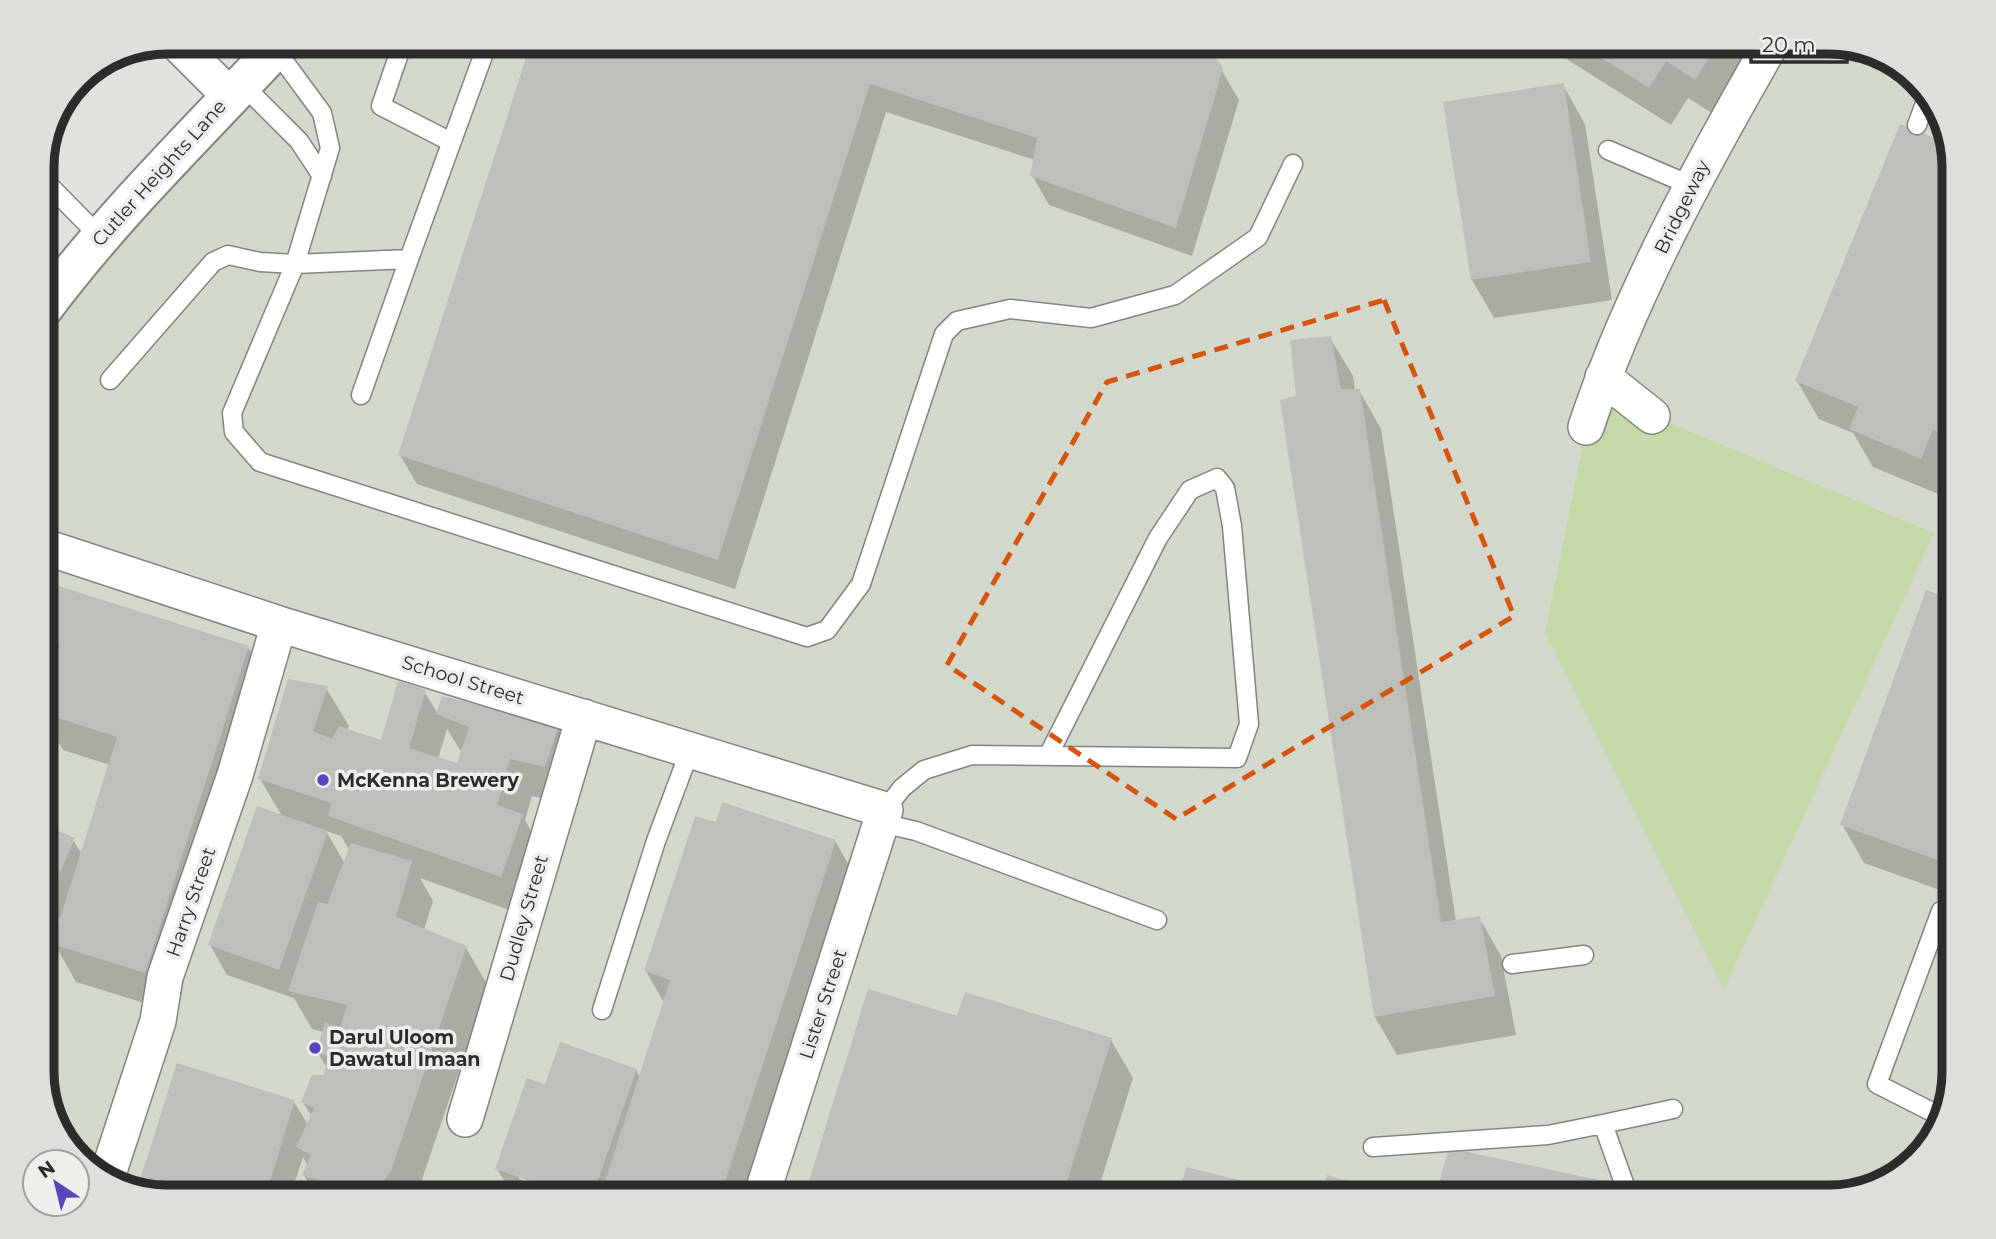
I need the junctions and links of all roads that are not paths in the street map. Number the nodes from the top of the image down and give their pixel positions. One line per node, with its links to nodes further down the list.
1 (191, 54): 7 (street)
2 (271, 54): 7 (street, Cutler Heights Lane)
3 (284, 54): 13 (lane)
4 (399, 54): 10 (lane)
5 (484, 54): 10 (lane)
6 (1765, 54): 14 (street, Bridgeway)
7 (236, 90): 13 (lane); 16 (street, Cutler Heights Lane)
8 (1924, 106): 9 (lane)
9 (1917, 125)
10 (451, 142): 17 (lane)
11 (1608, 150): 14 (lane)
12 (1293, 164): 18 (lane)
13 (322, 176): 18 (lane)
14 (1690, 186): 20 (street, Bridgeway)
15 (54, 190): 16 (lane)
16 (100, 237): 19 (street, Cutler Heights Lane)
17 (409, 259): 18 (lane); 22 (lane)
18 (295, 264): 21 (lane)
19 (54, 295)
20 (1603, 377): 23 (street); 24 (street, Bridgeway)
21 (110, 380)
22 (361, 395)
23 (1652, 416)
24 (1586, 428)
25 (54, 550): 26 (street, School Street)
26 (279, 624): 27 (street, School Street); 41 (street, Harry Street)
27 (584, 717): 28 (street, School Street); 38 (street, Dudley Street)
28 (690, 750): 30 (street, School Street); 35 (lane)
29 (1048, 756): 29 (lane); 30 (lane)
30 (883, 817): 32 (lane); 42 (street, Lister Street)
31 (1942, 911): 37 (lane)
32 (1157, 920)
33 (1584, 955): 34 (lane)
34 (1512, 964)
35 (602, 1010)
36 (1673, 1110): 39 (lane)
37 (1934, 1113)
38 (465, 1119)
39 (1603, 1124): 40 (lane); 43 (lane)
40 (1373, 1147)
41 (105, 1166)
42 (765, 1185)
43 (1625, 1185)

